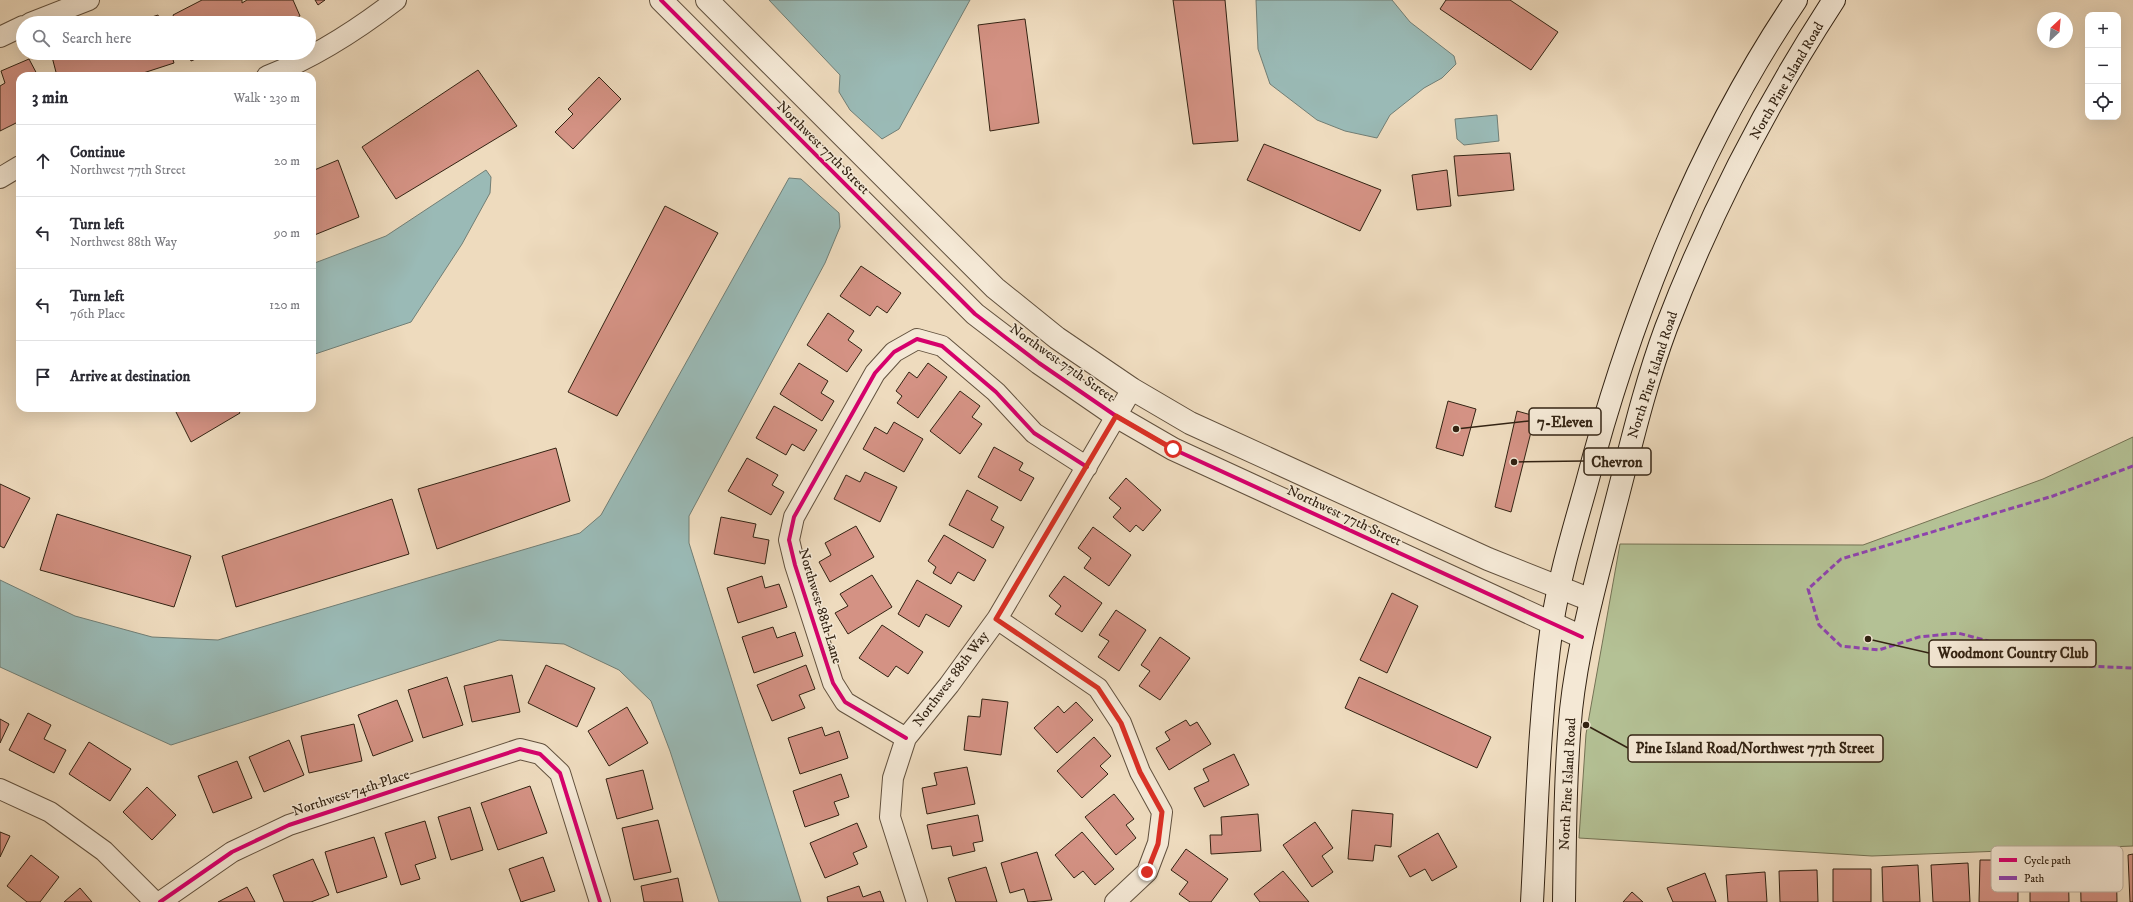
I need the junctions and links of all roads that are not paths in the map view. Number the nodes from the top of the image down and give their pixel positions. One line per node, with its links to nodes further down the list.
1 (89, 0): 7 (street)
2 (396, 0): 10 (street)
3 (661, 0): 16 (street, Northwest 77th Street)
4 (707, 0): 15 (street, Northwest 77th Street)
5 (1796, 0): 20 (street)
6 (1834, 0): 21 (street, North Pine Island Road)
7 (48, 16)
8 (16, 29): 9 (street)
9 (0, 37)
10 (316, 52)
11 (301, 60): 12 (street)
12 (277, 72)
13 (16, 168): 14 (street)
14 (0, 178)
15 (1132, 389): 16 (street, Northwest 88th Way); 18 (street, Northwest 77th Street)
16 (1116, 416): 17 (street, Northwest 88th Way); 19 (street, Northwest 77th Street)
17 (1087, 467): 22 (street, Northwest 88th Way); 25 (street, Northwest 88th Lane)
18 (1386, 512): 19 (street); 20 (street, Northwest 77th Street)
19 (1377, 543): 23 (street, Northwest 77th Street)
20 (1559, 587): 21 (street, Northwest 77th Street); 23 (street)
21 (1591, 600): 24 (street, North Pine Island Road)
22 (996, 619): 25 (street, Northwest 88th Way); 31 (street)
23 (1552, 624): 24 (street, Northwest 77th Street); 32 (street)
24 (1582, 637): 33 (street, North Pine Island Road)
25 (906, 738): 30 (street, Northwest 88th Way)
26 (0, 789): 27 (street)
27 (155, 902)
28 (160, 902): 29 (street, Northwest 74th Place)
29 (600, 902)
30 (918, 902)
31 (1115, 902)
32 (1532, 902)
33 (1564, 902)

